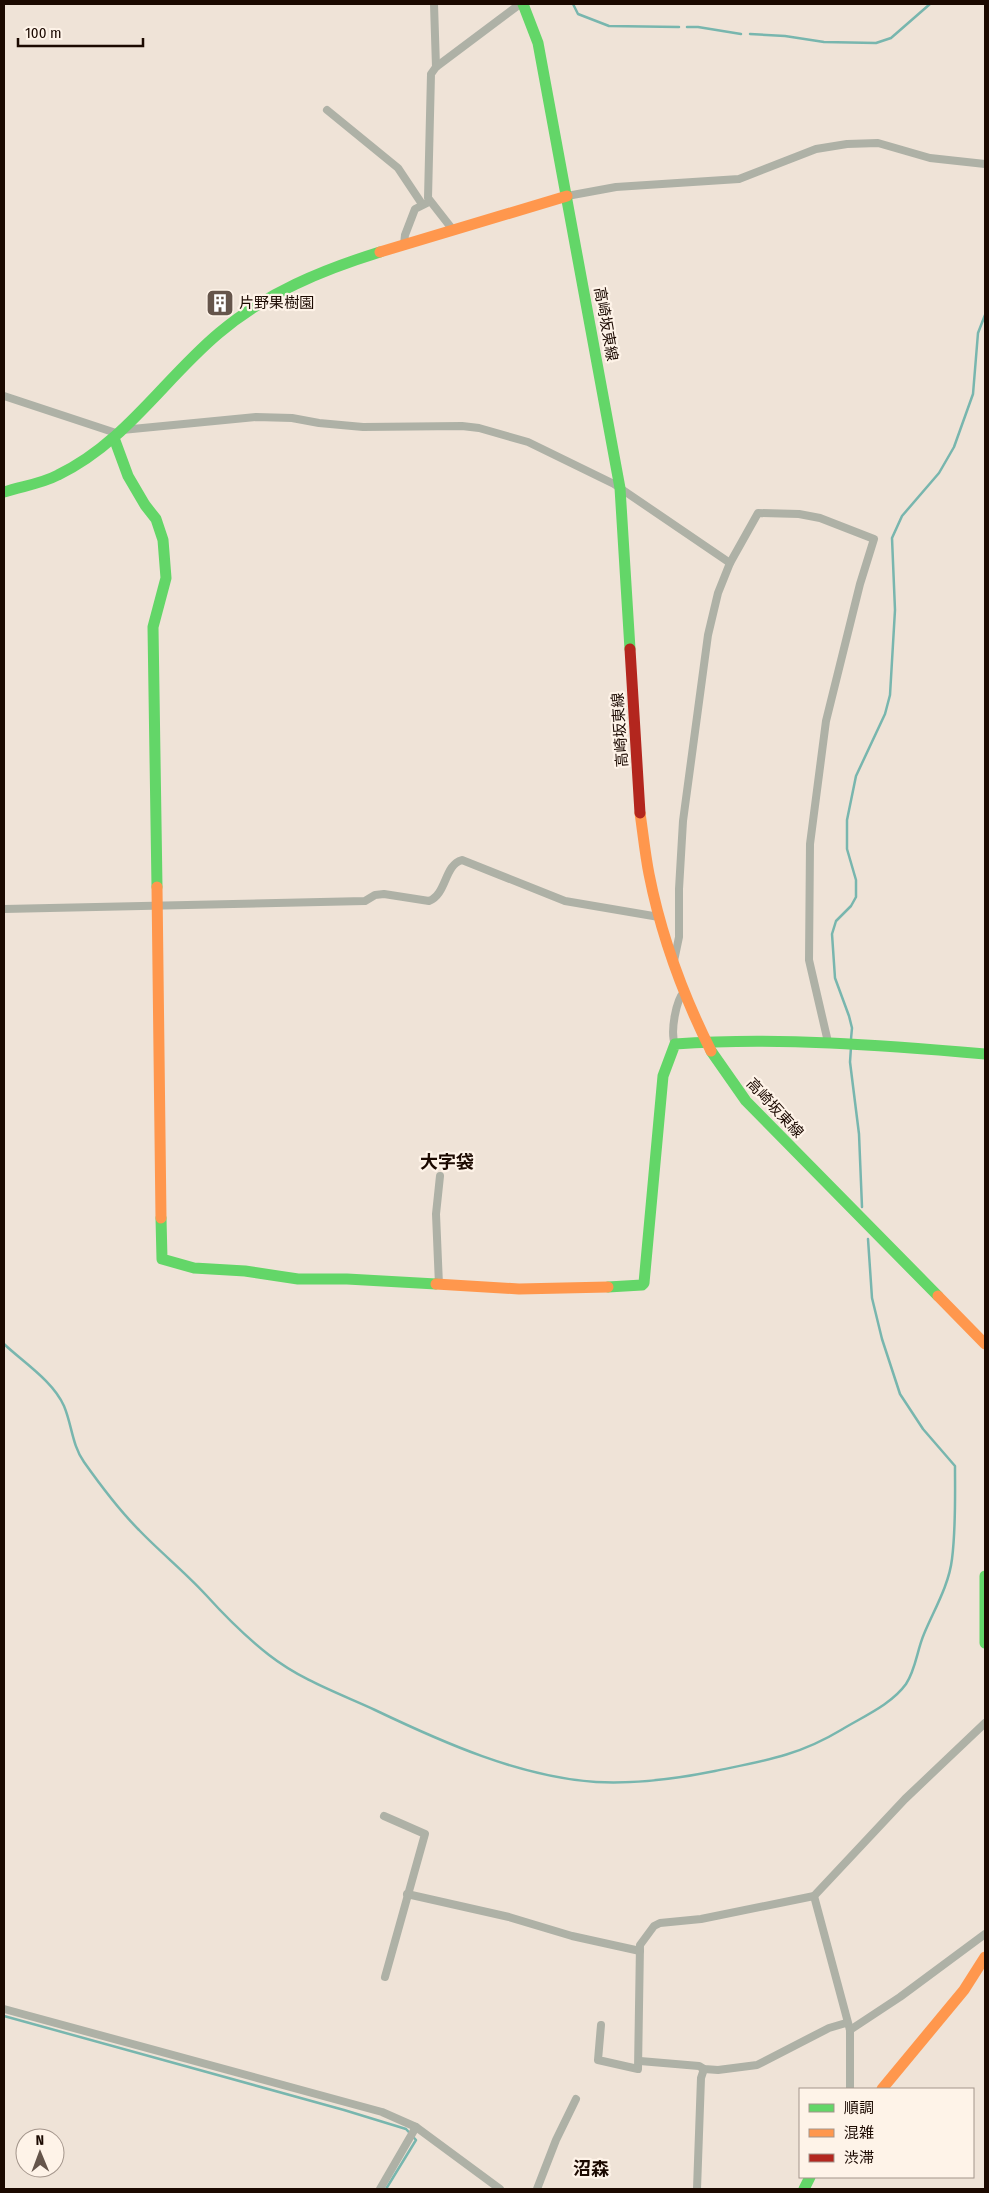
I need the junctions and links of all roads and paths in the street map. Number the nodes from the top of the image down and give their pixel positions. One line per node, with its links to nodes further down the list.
1 (434, 4): 3 (street)
2 (522, 4): 3 (street); 6 (street, 高崎坂東線)
3 (436, 67): 7 (street)
4 (327, 110): 7 (street)
5 (985, 164): 6 (street)
6 (567, 196): 8 (street); 12 (street, 高崎坂東線)
7 (426, 203): 8 (street); 9 (street)
8 (453, 230): 9 (street)
9 (404, 244): 11 (street)
10 (4, 396): 11 (street)
11 (118, 434): 12 (street); 13 (street); 15 (street)
12 (620, 488): 14 (street); 17 (street, 高崎坂東線)
13 (4, 492)
14 (730, 562): 18 (street); 21 (street)
15 (157, 906): 16 (street); 17 (street); 25 (street)
16 (4, 909)
17 (659, 916): 18 (street, 高崎坂東線)
18 (673, 963): 19 (street, 高崎坂東線)
19 (684, 992): 20 (street, 高崎坂東線); 22 (street)
20 (706, 1042): 21 (street); 22 (street); 26 (street, 高崎坂東線)
21 (828, 1042): 23 (street)
22 (675, 1044): 25 (street)
23 (985, 1054)
24 (440, 1176): 25 (street)
25 (439, 1285)
26 (985, 1344)
27 (985, 1576): 28 (street)
28 (985, 1642)
29 (985, 1723): 32 (street)
30 (384, 1816): 31 (street)
31 (407, 1894): 34 (street); 36 (street)
32 (814, 1896): 34 (street); 39 (street)
33 (985, 1934): 39 (street)
34 (640, 1951): 40 (street)
35 (985, 1957): 43 (street)
36 (385, 1977)
37 (4, 2009): 45 (street)
38 (601, 2025): 40 (street)
39 (848, 2026): 41 (street); 42 (street)
40 (640, 2061): 41 (street)
41 (704, 2069): 49 (street)
42 (850, 2088)
43 (883, 2088)
44 (576, 2099): 48 (street)
45 (416, 2127): 46 (street); 47 (street)
46 (380, 2189)
47 (500, 2189)
48 (537, 2189)
49 (697, 2189)

